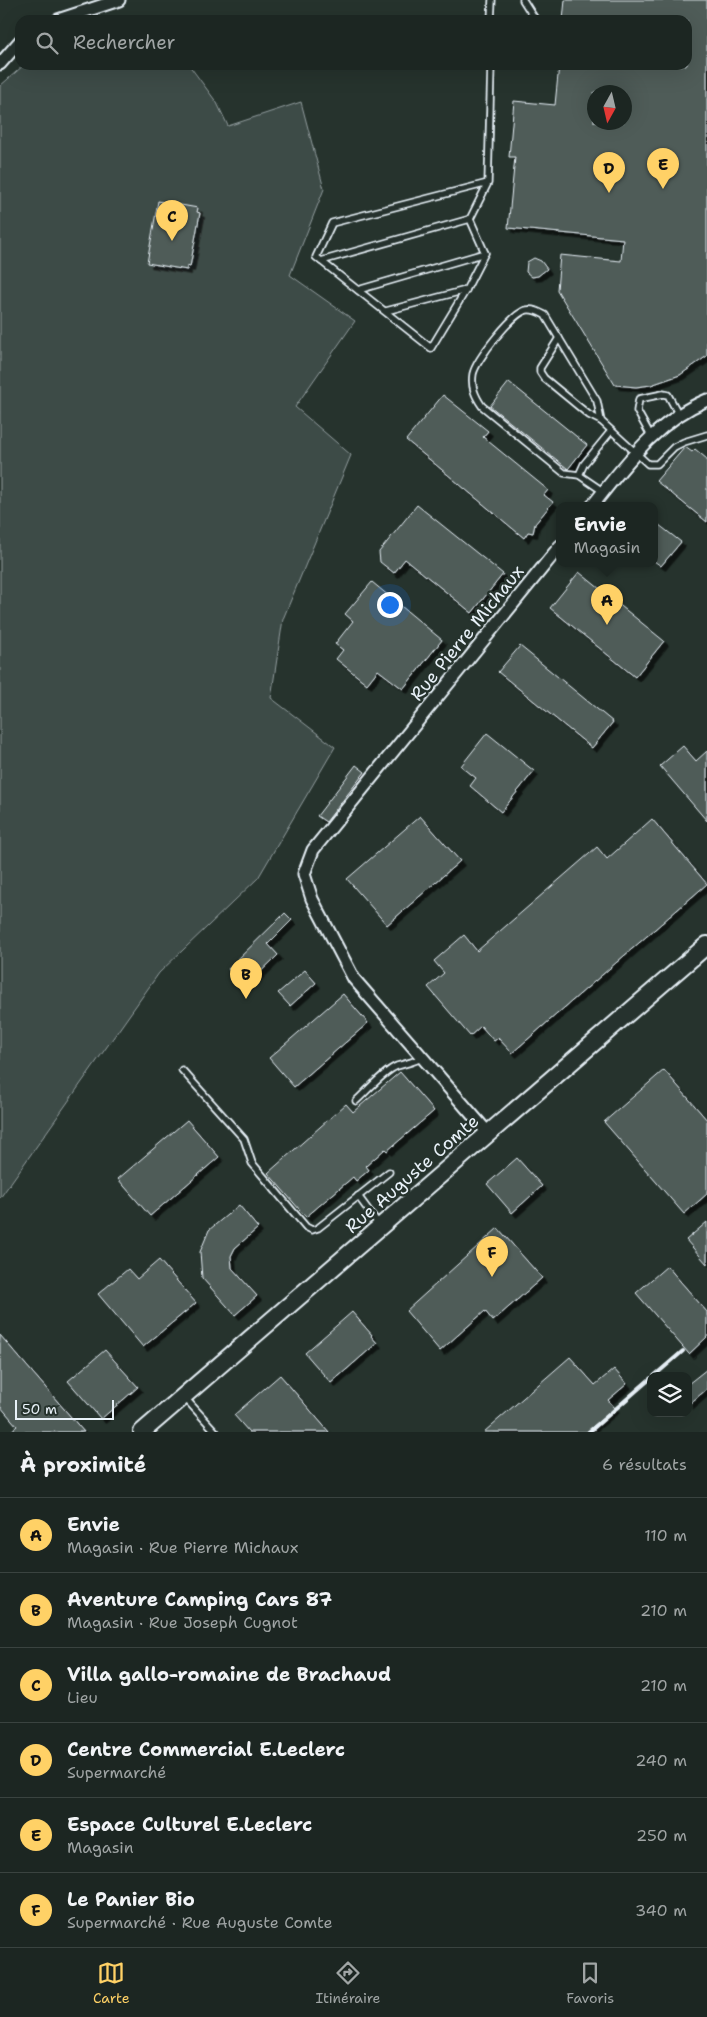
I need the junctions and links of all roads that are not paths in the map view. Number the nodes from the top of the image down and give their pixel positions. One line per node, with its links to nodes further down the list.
1 (119, 0): 4 (street)
2 (492, 0): 5 (lane)
3 (523, 0): 6 (lane)
4 (73, 15)
5 (491, 15)
6 (532, 15)
7 (15, 47): 8 (street)
8 (0, 64)
9 (490, 70): 10 (lane)
10 (488, 183): 11 (lane); 13 (lane)
11 (470, 220): 12 (lane); 13 (lane)
12 (485, 252): 14 (lane); 15 (lane)
13 (321, 261): 14 (lane)
14 (358, 290): 16 (lane)
15 (466, 290): 16 (lane); 16 (lane)
16 (386, 311)
17 (560, 338): 20 (lane); 20 (lane); 25 (lane)
18 (707, 400): 19 (street)
19 (679, 416): 22 (street); 22 (lane)
20 (601, 421): 21 (lane)
21 (610, 430): 24 (lane); 25 (lane)
22 (651, 436): 24 (street)
23 (706, 437): 24 (lane)
24 (634, 453): 26 (street)
25 (578, 475): 26 (lane)
26 (604, 492): 27 (street)
27 (595, 502)
28 (556, 551): 30 (street, Rue Pierre Michaux)
29 (707, 944): 33 (street, Rue Auguste Comte)
30 (423, 1058): 32 (lane); 33 (street, Rue Pierre Michaux)
31 (182, 1070): 35 (lane)
32 (356, 1101)
33 (489, 1134): 36 (street, Rue Auguste Comte)
34 (389, 1172): 35 (lane)
35 (358, 1196): 36 (lane)
36 (382, 1227): 37 (street, Rue Auguste Comte)
37 (184, 1396): 38 (street, Rue Auguste Comte); 39 (lane)
38 (142, 1432)
39 (216, 1432)

